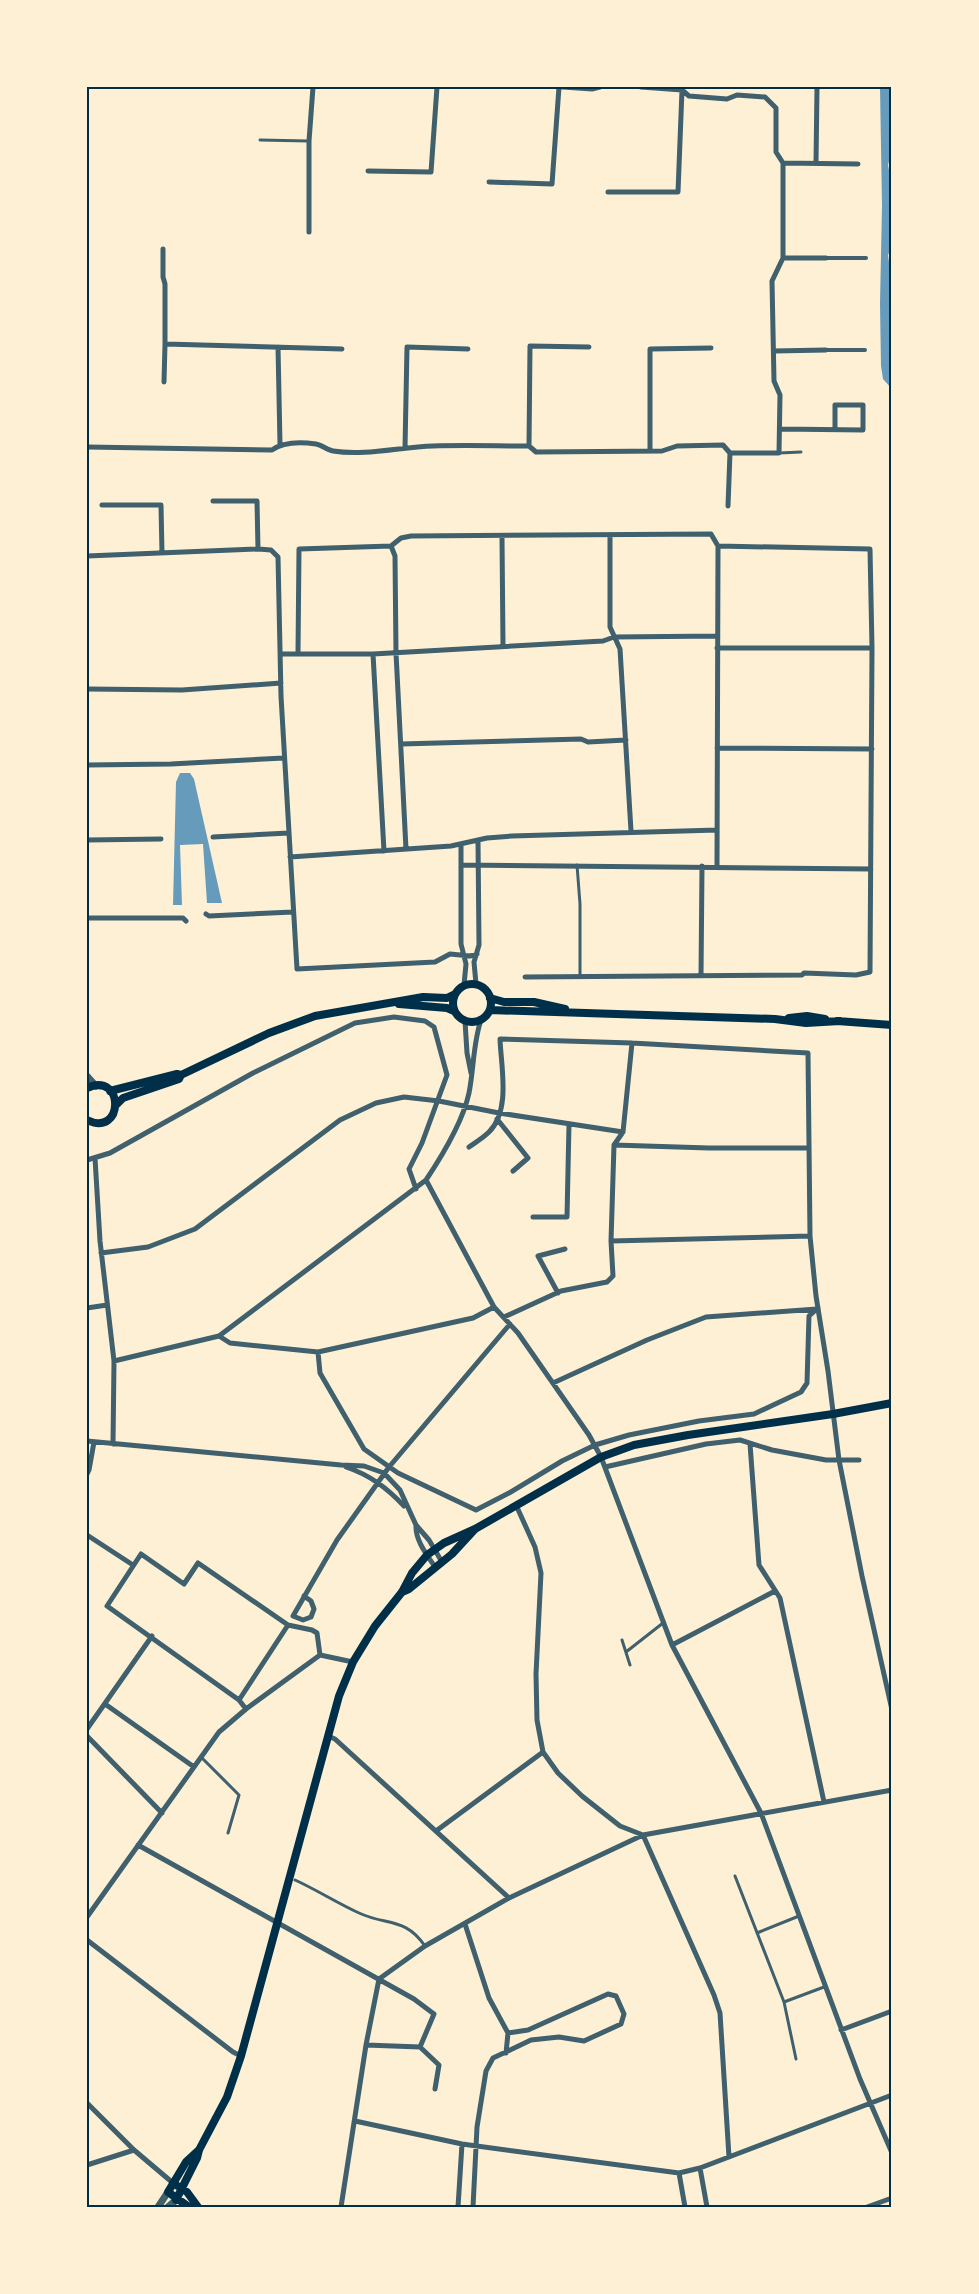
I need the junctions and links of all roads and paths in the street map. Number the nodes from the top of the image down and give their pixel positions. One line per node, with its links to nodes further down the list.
1 (313, 87): 10 (street)
2 (437, 87): 14 (street)
3 (561, 87): 7 (street); 15 (street)
4 (600, 87): 7 (street)
5 (641, 87): 8 (street)
6 (817, 87): 12 (street)
7 (592, 88)
8 (682, 90): 11 (street); 16 (street)
9 (260, 140): 10 (lane)
10 (309, 141): 17 (street)
11 (783, 163): 12 (street); 19 (street)
12 (816, 163): 13 (street)
13 (858, 164)
14 (368, 171)
15 (489, 182)
16 (608, 192)
17 (309, 232)
18 (162, 249): 22 (street)
19 (783, 258): 20 (street); 30 (street)
20 (826, 258): 21 (street)
21 (866, 258)
22 (165, 344): 23 (street); 31 (street)
23 (278, 347): 26 (street); 34 (street)
24 (589, 347): 35 (street)
25 (711, 348): 38 (street)
26 (342, 349)
27 (468, 349): 37 (street)
28 (826, 350): 29 (street); 30 (street)
29 (865, 350)
30 (774, 351): 32 (street)
31 (164, 382)
32 (780, 429): 33 (street); 41 (street)
33 (835, 429): 33 (street)
34 (280, 444): 36 (street); 37 (street)
35 (529, 446): 37 (street); 38 (street)
36 (87, 447)
37 (405, 448)
38 (650, 451): 40 (street)
39 (801, 452): 41 (lane)
40 (730, 453): 41 (street); 44 (street)
41 (779, 453)
42 (213, 501): 49 (street)
43 (102, 505): 50 (street)
44 (728, 506)
45 (610, 535): 46 (street); 48 (street); 53 (street)
46 (502, 537): 47 (street); 54 (street)
47 (392, 546): 57 (street); 58 (street)
48 (718, 546): 52 (street); 56 (street)
49 (258, 549): 50 (street); 59 (street)
50 (162, 553): 51 (street)
51 (87, 556)
52 (718, 636): 53 (street); 55 (street)
53 (614, 637): 54 (street); 63 (street)
54 (502, 646): 58 (street)
55 (717, 648): 56 (street); 65 (street)
56 (872, 648): 66 (street)
57 (298, 653): 59 (street); 60 (street)
58 (396, 653): 60 (street); 64 (street)
59 (281, 654): 61 (street)
60 (373, 654): 78 (street)
61 (281, 683): 62 (street); 67 (street)
62 (87, 688)
63 (626, 740): 64 (street); 70 (street)
64 (402, 744): 77 (street)
65 (717, 748): 66 (street); 69 (street)
66 (872, 749): 85 (street)
67 (284, 758): 68 (street); 71 (street)
68 (87, 765)
69 (717, 830): 70 (street); 84 (street)
70 (631, 831): 75 (street)
71 (289, 833): 72 (street); 79 (street)
72 (213, 837)
73 (161, 839): 74 (street)
74 (87, 840)
75 (478, 840): 76 (street); 80 (street)
76 (461, 844): 77 (street); 81 (street)
77 (406, 849): 78 (street)
78 (384, 851): 79 (street)
79 (290, 857): 86 (street)
80 (479, 864): 81 (street); 82 (street); 90 (street)
81 (461, 865): 91 (street)
82 (577, 865): 83 (street); 94 (lane)
83 (702, 866): 84 (street); 92 (street)
84 (717, 866): 85 (street)
85 (871, 868): 92 (street)
86 (293, 912): 87 (street); 91 (street)
87 (207, 917)
88 (87, 918): 89 (street)
89 (185, 918)
90 (477, 954): 91 (street); 95 (street)
91 (464, 955): 96 (street)
92 (701, 976): 94 (street)
93 (525, 977): 94 (street)
94 (580, 977)
95 (476, 984): 96 (main road); 98 (main road)
96 (464, 986): 97 (main road)
97 (455, 994): 99 (main road); 101 (main road)
98 (490, 998): 100 (main road); 102 (main road)
99 (389, 1003): 101 (main road); 107 (main road)
100 (490, 1010): 102 (main road); 103 (main road)
101 (454, 1011): 104 (main road)
102 (581, 1012): 105 (main road)
103 (482, 1020): 104 (main road); 109 (street)
104 (465, 1021): 109 (street)
105 (892, 1025)
106 (632, 1043): 116 (street); 119 (street); 122 (street)
107 (181, 1075): 112 (main road); 114 (main road)
108 (87, 1076): 110 (street)
109 (472, 1077): 115 (street)
110 (96, 1086): 111 (main road); 112 (main road)
111 (87, 1088)
112 (110, 1091): 114 (main road)
113 (439, 1101): 115 (street); 123 (street); 127 (street); 132 (street)
114 (116, 1105): 117 (main road)
115 (465, 1107): 116 (street); 126 (street)
116 (498, 1116): 118 (street); 121 (street); 125 (street)
117 (88, 1121)
118 (569, 1124): 119 (street); 128 (street)
119 (622, 1132): 120 (street)
120 (614, 1145): 122 (street); 130 (street)
121 (469, 1147)
122 (808, 1148): 129 (street)
123 (95, 1158): 124 (street); 132 (street)
124 (87, 1160)
125 (513, 1171)
126 (426, 1180): 127 (street); 135 (street)
127 (416, 1190): 140 (street)
128 (533, 1217)
129 (810, 1236): 130 (street); 137 (street)
130 (611, 1241): 133 (street)
131 (565, 1249): 133 (street)
132 (101, 1253): 134 (street)
133 (558, 1293): 138 (street)
134 (107, 1305): 136 (street); 142 (street)
135 (494, 1307): 138 (street); 141 (street)
136 (87, 1308)
137 (818, 1308): 143 (street); 145 (street); 149 (street)
138 (504, 1317): 139 (street)
139 (510, 1324): 143 (street); 154 (street)
140 (219, 1336): 141 (street); 142 (street)
141 (318, 1352): 154 (street)
142 (114, 1361): 147 (street)
143 (553, 1383): 149 (street)
144 (892, 1403): 145 (main road)
145 (833, 1414): 150 (main road); 151 (street)
146 (90, 1442): 147 (street); 157 (street)
147 (113, 1444): 153 (street)
148 (750, 1444): 151 (street); 155 (street); 168 (street)
149 (595, 1446): 150 (street); 154 (street)
150 (601, 1457): 155 (street); 159 (main road)
151 (839, 1460): 152 (street); 183 (street)
152 (859, 1460)
153 (341, 1465): 156 (street); 158 (street)
154 (389, 1467): 156 (street)
155 (605, 1467): 171 (street)
156 (384, 1473): 158 (street); 160 (street)
157 (87, 1474)
158 (378, 1482): 160 (street); 170 (street)
159 (516, 1505): 162 (main road); 189 (street)
160 (408, 1511): 161 (street)
161 (416, 1525): 164 (street); 165 (street)
162 (475, 1529): 164 (main road); 166 (main road)
163 (87, 1534): 167 (street)
164 (435, 1550): 165 (main road); 166 (street)
165 (427, 1555): 166 (street); 169 (main road)
166 (439, 1564): 169 (main road)
167 (133, 1565): 172 (street); 173 (street)
168 (775, 1591): 175 (street); 193 (street)
169 (402, 1592): 178 (main road)
170 (304, 1596): 170 (street)
171 (663, 1623): 175 (street); 176 (lane)
172 (288, 1625): 177 (street); 180 (street)
173 (152, 1636): 180 (street); 181 (street)
174 (622, 1640): 176 (lane)
175 (672, 1645): 195 (street)
176 (626, 1652): 179 (lane)
177 (320, 1655): 178 (street); 182 (street)
178 (353, 1662): 188 (main road)
179 (630, 1665)
180 (239, 1700): 182 (street)
181 (105, 1704): 185 (street); 191 (street)
182 (246, 1708): 190 (street)
183 (892, 1710)
184 (87, 1716): 185 (street)
185 (96, 1716): 186 (street)
186 (87, 1729)
187 (87, 1736): 194 (street)
188 (328, 1736): 196 (street); 205 (main road)
189 (543, 1752): 196 (street); 198 (street)
190 (201, 1757): 191 (street); 197 (lane)
191 (194, 1767): 194 (street)
192 (892, 1790): 193 (street)
193 (824, 1802): 195 (street)
194 (162, 1813): 199 (street)
195 (761, 1813): 198 (street); 203 (street)
196 (436, 1831): 202 (street)
197 (228, 1833)
198 (643, 1835): 202 (street); 233 (street)
199 (138, 1845): 204 (street); 205 (street)
200 (735, 1876): 207 (lane)
201 (296, 1880): 209 (lane)
202 (509, 1898): 206 (street)
203 (799, 1916): 207 (lane); 211 (street)
204 (87, 1917)
205 (277, 1922): 210 (street); 221 (main road)
206 (465, 1924): 209 (street); 216 (street)
207 (757, 1934): 212 (lane)
208 (87, 1940): 221 (street)
209 (425, 1946): 210 (street)
210 (379, 1978): 218 (street); 219 (street)
211 (825, 1986): 212 (lane); 215 (street)
212 (784, 2002): 222 (lane)
213 (892, 2011): 215 (street)
214 (528, 2030): 216 (street); 217 (street); 217 (street)
215 (841, 2030): 226 (street)
216 (508, 2033): 220 (street)
217 (531, 2040): 220 (street)
218 (366, 2045): 219 (street); 227 (street)
219 (420, 2047): 223 (street)
220 (506, 2053): 229 (street)
221 (241, 2056): 231 (main road)
222 (796, 2059)
223 (435, 2089)
224 (892, 2095): 226 (street)
225 (87, 2103): 230 (street)
226 (871, 2103): 232 (street); 233 (street)
227 (355, 2121): 228 (street); 246 (street)
228 (462, 2144): 229 (street); 247 (street)
229 (475, 2146): 236 (street); 248 (street)
230 (134, 2150): 234 (street); 237 (street)
231 (199, 2150): 237 (main road); 238 (main road)
232 (892, 2153)
233 (729, 2157): 235 (street)
234 (87, 2164)
235 (700, 2168): 236 (street); 250 (street)
236 (679, 2173): 249 (street)
237 (173, 2183): 238 (main road); 239 (main road)
238 (183, 2189): 241 (main road); 245 (main road)
239 (168, 2192): 241 (main road); 242 (street)
240 (892, 2198): 251 (street)
241 (176, 2199): 243 (street); 244 (main road)
242 (158, 2207)
243 (168, 2207)
244 (189, 2207)
245 (198, 2207)
246 (341, 2207)
247 (459, 2207)
248 (473, 2207)
249 (685, 2207)
250 (707, 2207)
251 (867, 2207)

